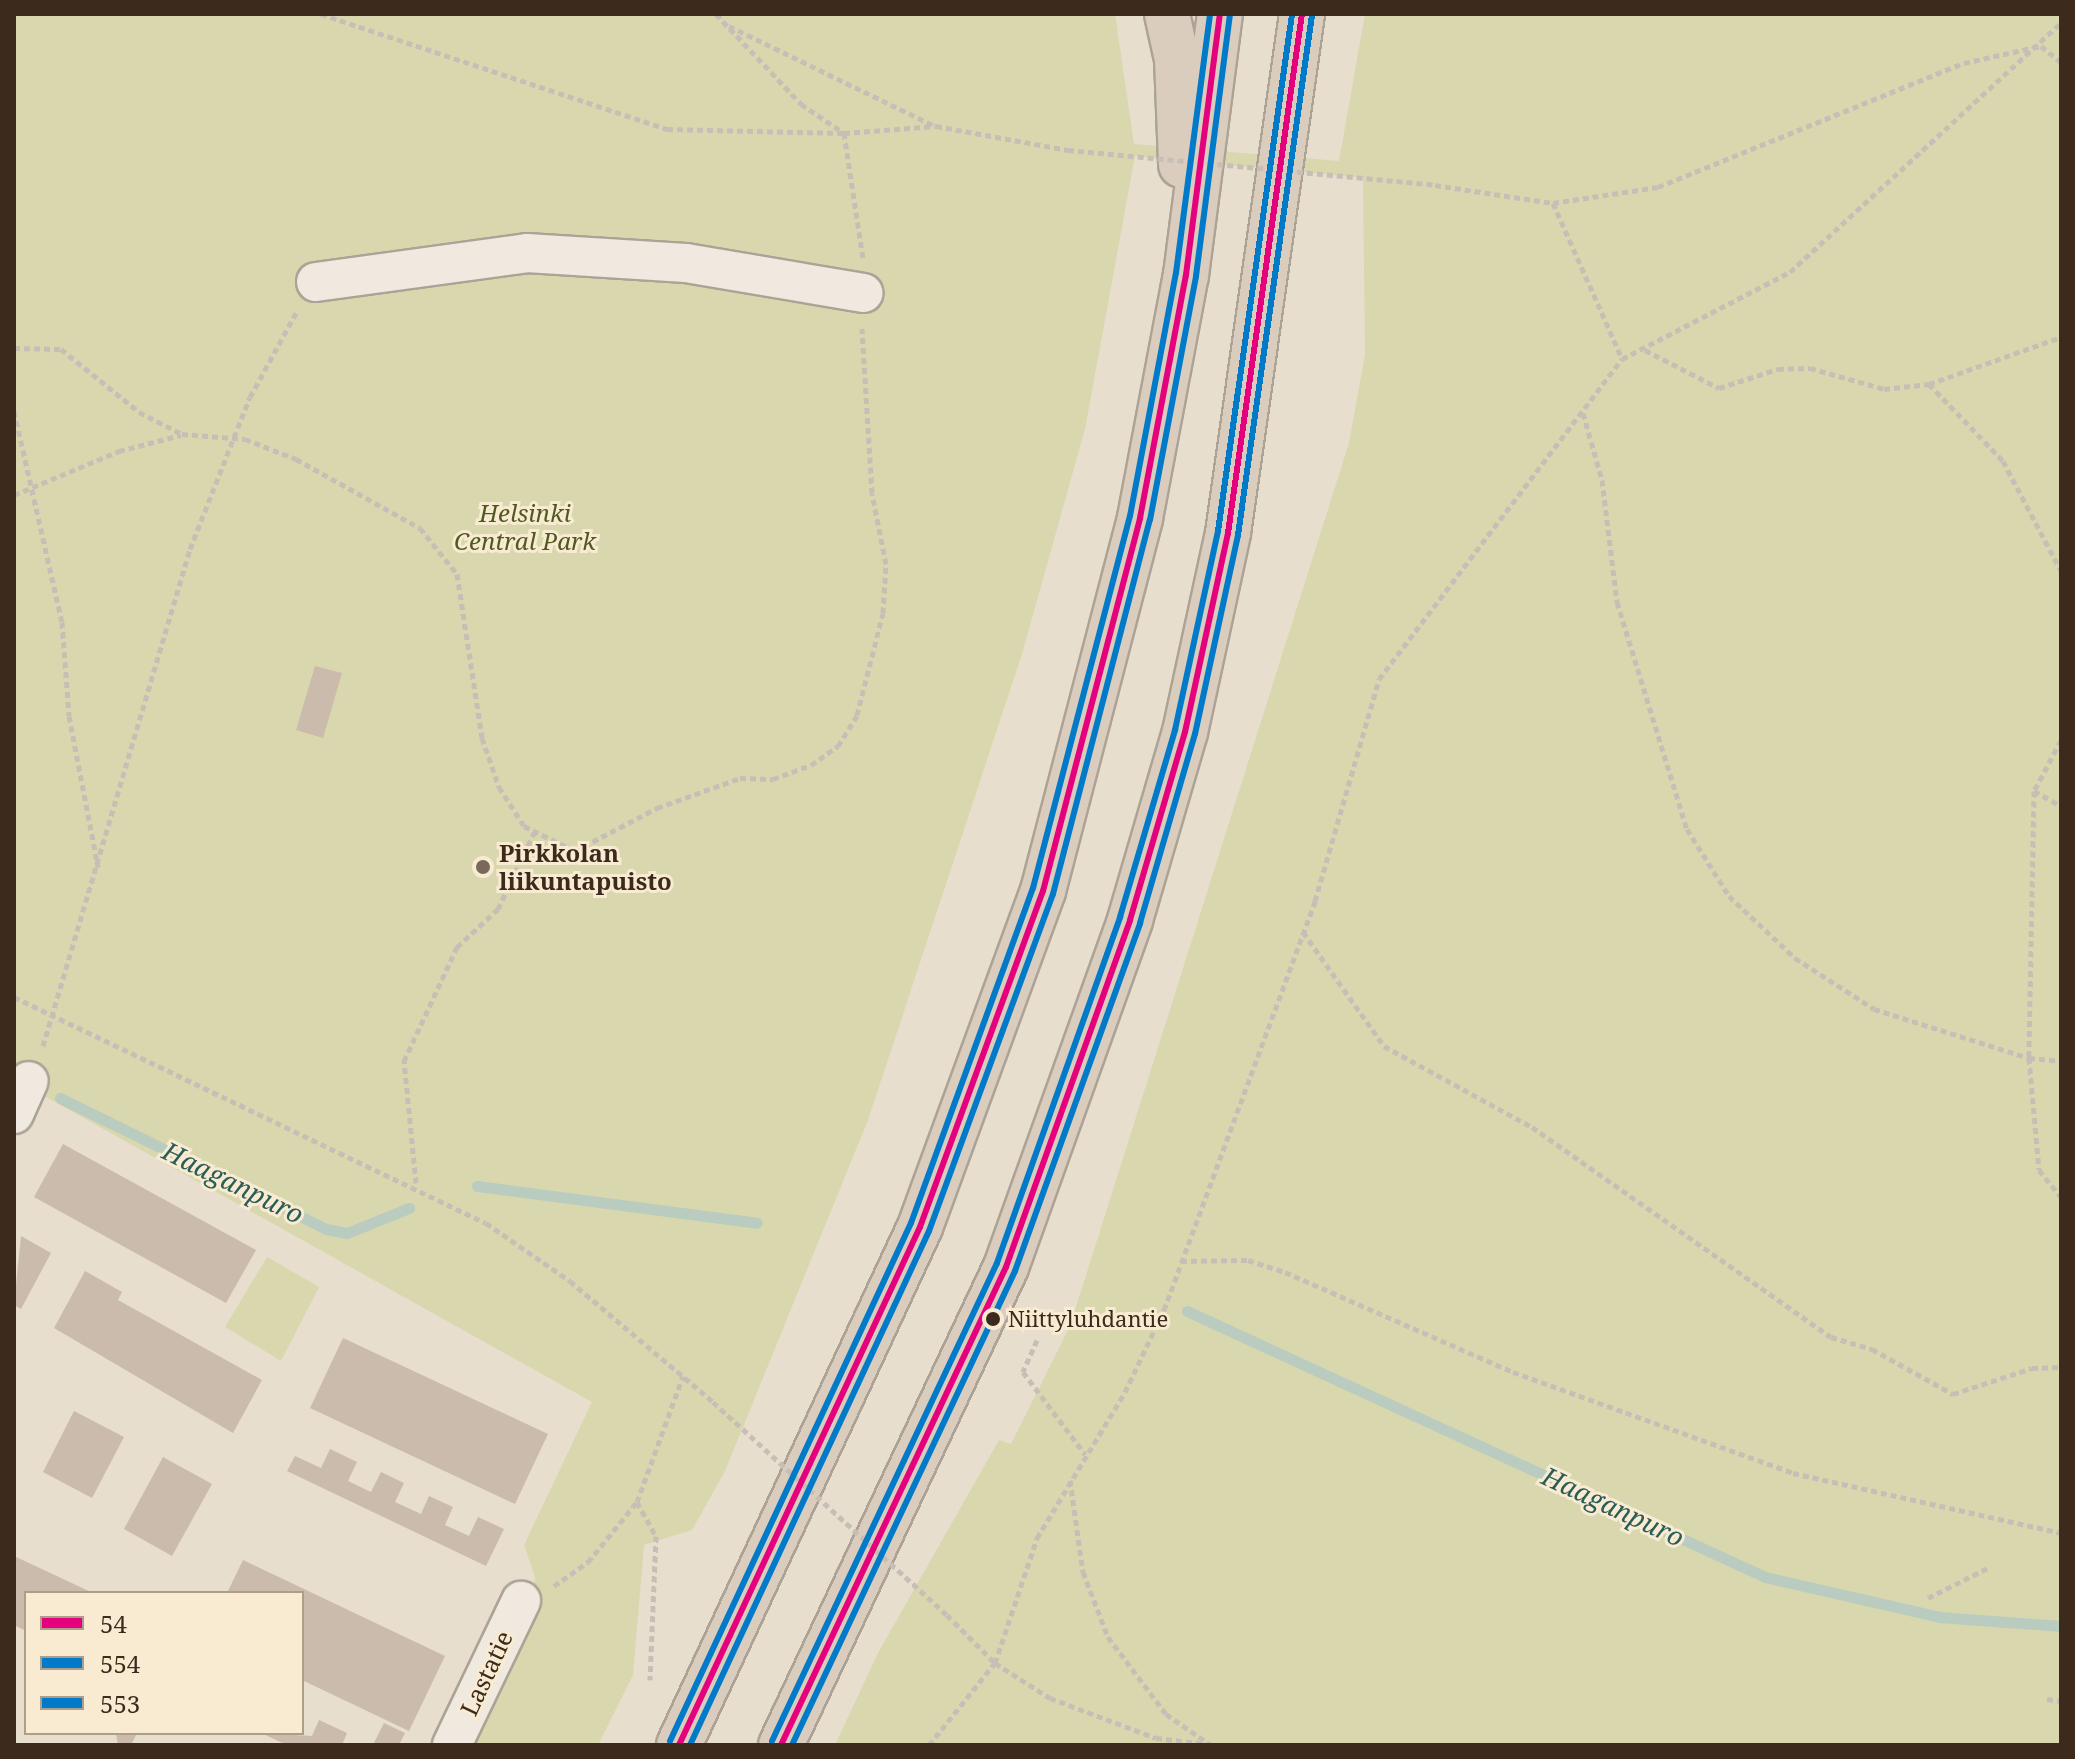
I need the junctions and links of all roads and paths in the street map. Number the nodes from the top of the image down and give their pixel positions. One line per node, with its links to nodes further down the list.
1 (321, 14): 12 (path)
2 (716, 14): 8 (path)
3 (1167, 14): 15 (highway)
4 (1220, 14): 15 (highway)
5 (1302, 14): 13 (highway)
6 (1320, 14): 13 (highway)
7 (2061, 23): 9 (path)
8 (725, 24): 11 (path); 12 (path)
9 (2041, 46): 10 (path); 14 (path); 20 (path)
10 (2061, 62)
11 (936, 126): 12 (path); 14 (path, bridge)
12 (844, 133): 17 (path)
13 (1289, 136): 62 (highway)
14 (1553, 203): 21 (path)
15 (1186, 275): 61 (highway)
16 (316, 282): 17 (street); 26 (path)
17 (863, 293): 33 (path)
18 (2061, 337): 22 (path)
19 (14, 348): 25 (path)
20 (1645, 349): 21 (path); 22 (path)
21 (1622, 359): 24 (path)
22 (1929, 384): 29 (path)
23 (14, 411): 27 (path)
24 (1583, 412): 35 (path); 38 (path)
25 (182, 434): 26 (path); 27 (path)
26 (230, 441): 33 (path); 34 (path)
27 (33, 484): 28 (path); 34 (path)
28 (14, 495)
29 (2061, 571)
30 (2061, 740): 31 (path)
31 (2034, 791): 32 (path); 38 (path)
32 (2061, 806)
33 (534, 833): 41 (path)
34 (98, 868): 37 (path)
35 (1303, 932): 43 (path); 45 (path)
36 (14, 997): 37 (path)
37 (55, 1016): 40 (path); 41 (path)
38 (2029, 1058): 39 (path); 42 (path)
39 (2061, 1061)
40 (22, 1097)
41 (416, 1183): 46 (path)
42 (2061, 1197)
43 (1181, 1261): 47 (path); 50 (path)
44 (1037, 1340): 47 (path)
45 (2061, 1367)
46 (683, 1376): 49 (path); 54 (path, bridge)
47 (1085, 1454): 48 (path)
48 (1070, 1477): 54 (path); 59 (path)
49 (637, 1502): 53 (path); 55 (path)
50 (2061, 1533)
51 (1990, 1567): 52 (path)
52 (1928, 1598)
53 (521, 1601): 60 (street, Lastatie)
54 (995, 1663): 58 (path); 63 (path)
55 (650, 1680)
56 (2047, 1699): 57 (path)
57 (2061, 1701)
58 (1156, 1738): 59 (path); 64 (path)
59 (1208, 1743): 65 (path)
60 (452, 1745)
61 (679, 1745)
62 (781, 1745)
63 (929, 1745)
64 (1169, 1745)
65 (1217, 1745)

